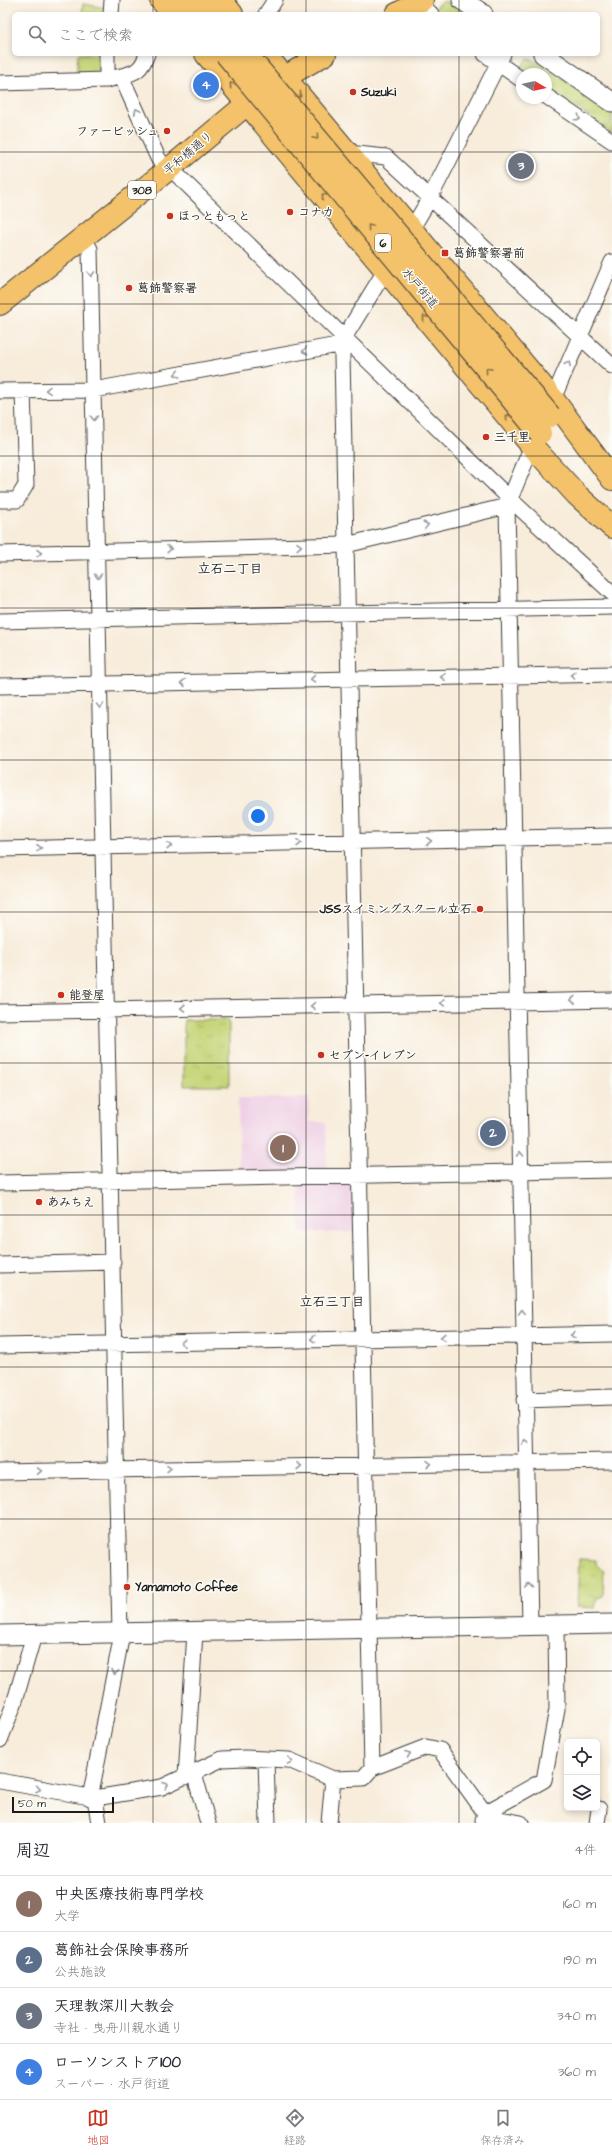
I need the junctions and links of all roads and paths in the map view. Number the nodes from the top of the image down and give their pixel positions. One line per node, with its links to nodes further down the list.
1 (112, 0): 8 (street)
2 (202, 0): 10 (main road)
3 (221, 0): 11 (main road)
4 (275, 0): 12 (street)
5 (462, 0): 14 (street)
6 (421, 4): 13 (main road)
7 (167, 6): 9 (main road)
8 (111, 12)
9 (186, 12)
10 (211, 12)
11 (230, 12)
12 (267, 12)
13 (402, 12)
14 (480, 12)
15 (108, 56): 26 (street)
16 (146, 56): 26 (street)
17 (208, 56): 30 (main road, one-way to 17)
18 (228, 56): 46 (main road, 水戸街道 / 6, one-way to 18, bridge)
19 (248, 56): 46 (main road, 水戸街道 / 6, one-way to 46, bridge)
20 (267, 56): 25 (main road)
21 (322, 56): 25 (main road, 平和橋通り / 308)
22 (546, 56): 29 (street)
23 (500, 58): 24 (street); 34 (street)
24 (516, 74)
25 (285, 77): 30 (main road, 平和橋通り / 308); 32 (main road, one-way to 32)
26 (114, 78): 27 (street); 33 (street, one-way to 26)
27 (0, 83)
28 (552, 100): 31 (street, one-way to 31)
29 (612, 102)
30 (247, 104): 33 (main road, 平和橋通り / 308); 38 (main road, one-way to 30)
31 (612, 142)
32 (347, 153): 34 (street); 35 (main road)
33 (169, 170): 36 (main road, 平和橋通り / 308); 41 (street)
34 (430, 198): 35 (street); 40 (street)
35 (411, 230): 46 (main road)
36 (84, 237): 39 (main road, 平和橋通り / 308); 43 (street, one-way to 43)
37 (612, 262): 40 (street)
38 (385, 270): 41 (street); 46 (main road, one-way to 38)
39 (1, 301)
40 (580, 337): 42 (street); 46 (street, one-way to 40)
41 (343, 341): 43 (street, one-way to 43); 50 (street); 53 (street)
42 (612, 366)
43 (94, 390): 45 (street, one-way to 45); 54 (street, one-way to 54)
44 (0, 391): 45 (street)
45 (23, 391): 49 (street)
46 (544, 424): 47 (main road); 48 (main road, 水戸街道 / 6); 50 (street); 51 (main road, 水戸街道 / 6); 52 (main road)
47 (612, 479)
48 (612, 490)
49 (0, 500)
50 (509, 502): 53 (street, one-way to 50); 56 (street); 58 (street)
51 (612, 523)
52 (612, 527)
53 (346, 545): 54 (street, one-way to 53); 59 (street)
54 (98, 552): 55 (street, one-way to 54); 60 (street, one-way to 60)
55 (0, 554)
56 (612, 593)
57 (612, 607): 58 (street)
58 (509, 609): 59 (street); 63 (street)
59 (348, 613): 60 (street); 64 (street)
60 (98, 618): 61 (street); 65 (street)
61 (0, 621)
62 (612, 674): 63 (street, one-way to 63)
63 (510, 676): 64 (street, one-way to 64); 68 (street)
64 (349, 678): 65 (street, one-way to 65); 69 (street)
65 (100, 684): 66 (street); 70 (street, one-way to 70)
66 (0, 686)
67 (612, 836): 68 (street)
68 (514, 839): 69 (street, one-way to 68); 73 (street)
69 (352, 842): 70 (street, one-way to 69); 74 (street)
70 (103, 847): 71 (street, one-way to 70); 75 (street)
71 (0, 849)
72 (612, 1000): 73 (street, one-way to 73)
73 (518, 1001): 74 (street, one-way to 74); 78 (street, one-way to 73)
74 (355, 1005): 75 (street, one-way to 75); 79 (street)
75 (107, 1010): 76 (street); 80 (street)
76 (0, 1012)
77 (612, 1170): 78 (street)
78 (521, 1172): 79 (street); 85 (street, one-way to 78)
79 (359, 1176): 80 (street); 86 (street)
80 (110, 1181): 81 (street); 82 (street)
81 (0, 1183)
82 (113, 1262): 83 (street); 87 (street)
83 (0, 1265)
84 (612, 1334): 85 (street, one-way to 85)
85 (523, 1336): 86 (street, one-way to 86); 90 (street)
86 (363, 1338): 87 (street, one-way to 87); 93 (street)
87 (113, 1344): 88 (street); 94 (street)
88 (0, 1346)
89 (612, 1397): 90 (street)
90 (524, 1400): 92 (street, one-way to 90)
91 (612, 1461): 92 (street)
92 (526, 1463): 93 (street, one-way to 92); 97 (street, one-way to 92)
93 (366, 1465): 94 (street, one-way to 93); 99 (street)
94 (116, 1469): 95 (street, one-way to 94); 101 (street)
95 (0, 1472)
96 (612, 1624): 98 (street)
97 (530, 1625): 98 (street); 99 (street)
98 (556, 1625): 111 (street)
99 (368, 1629): 100 (street); 106 (street)
100 (195, 1632): 101 (street); 107 (street)
101 (121, 1634): 102 (street); 110 (street, one-way to 110)
102 (34, 1635): 103 (street); 104 (street)
103 (0, 1636)
104 (0, 1740)
105 (266, 1760): 107 (street); 108 (street, one-way to 108); 114 (street)
106 (372, 1768): 108 (street); 111 (street, one-way to 111)
107 (190, 1775): 110 (street, one-way to 107); 113 (street)
108 (332, 1779): 115 (street)
109 (0, 1781): 110 (street, one-way to 110)
110 (92, 1798): 112 (street)
111 (484, 1818): 116 (street)
112 (99, 1823)
113 (208, 1823)
114 (268, 1823)
115 (329, 1823)
116 (521, 1823)

